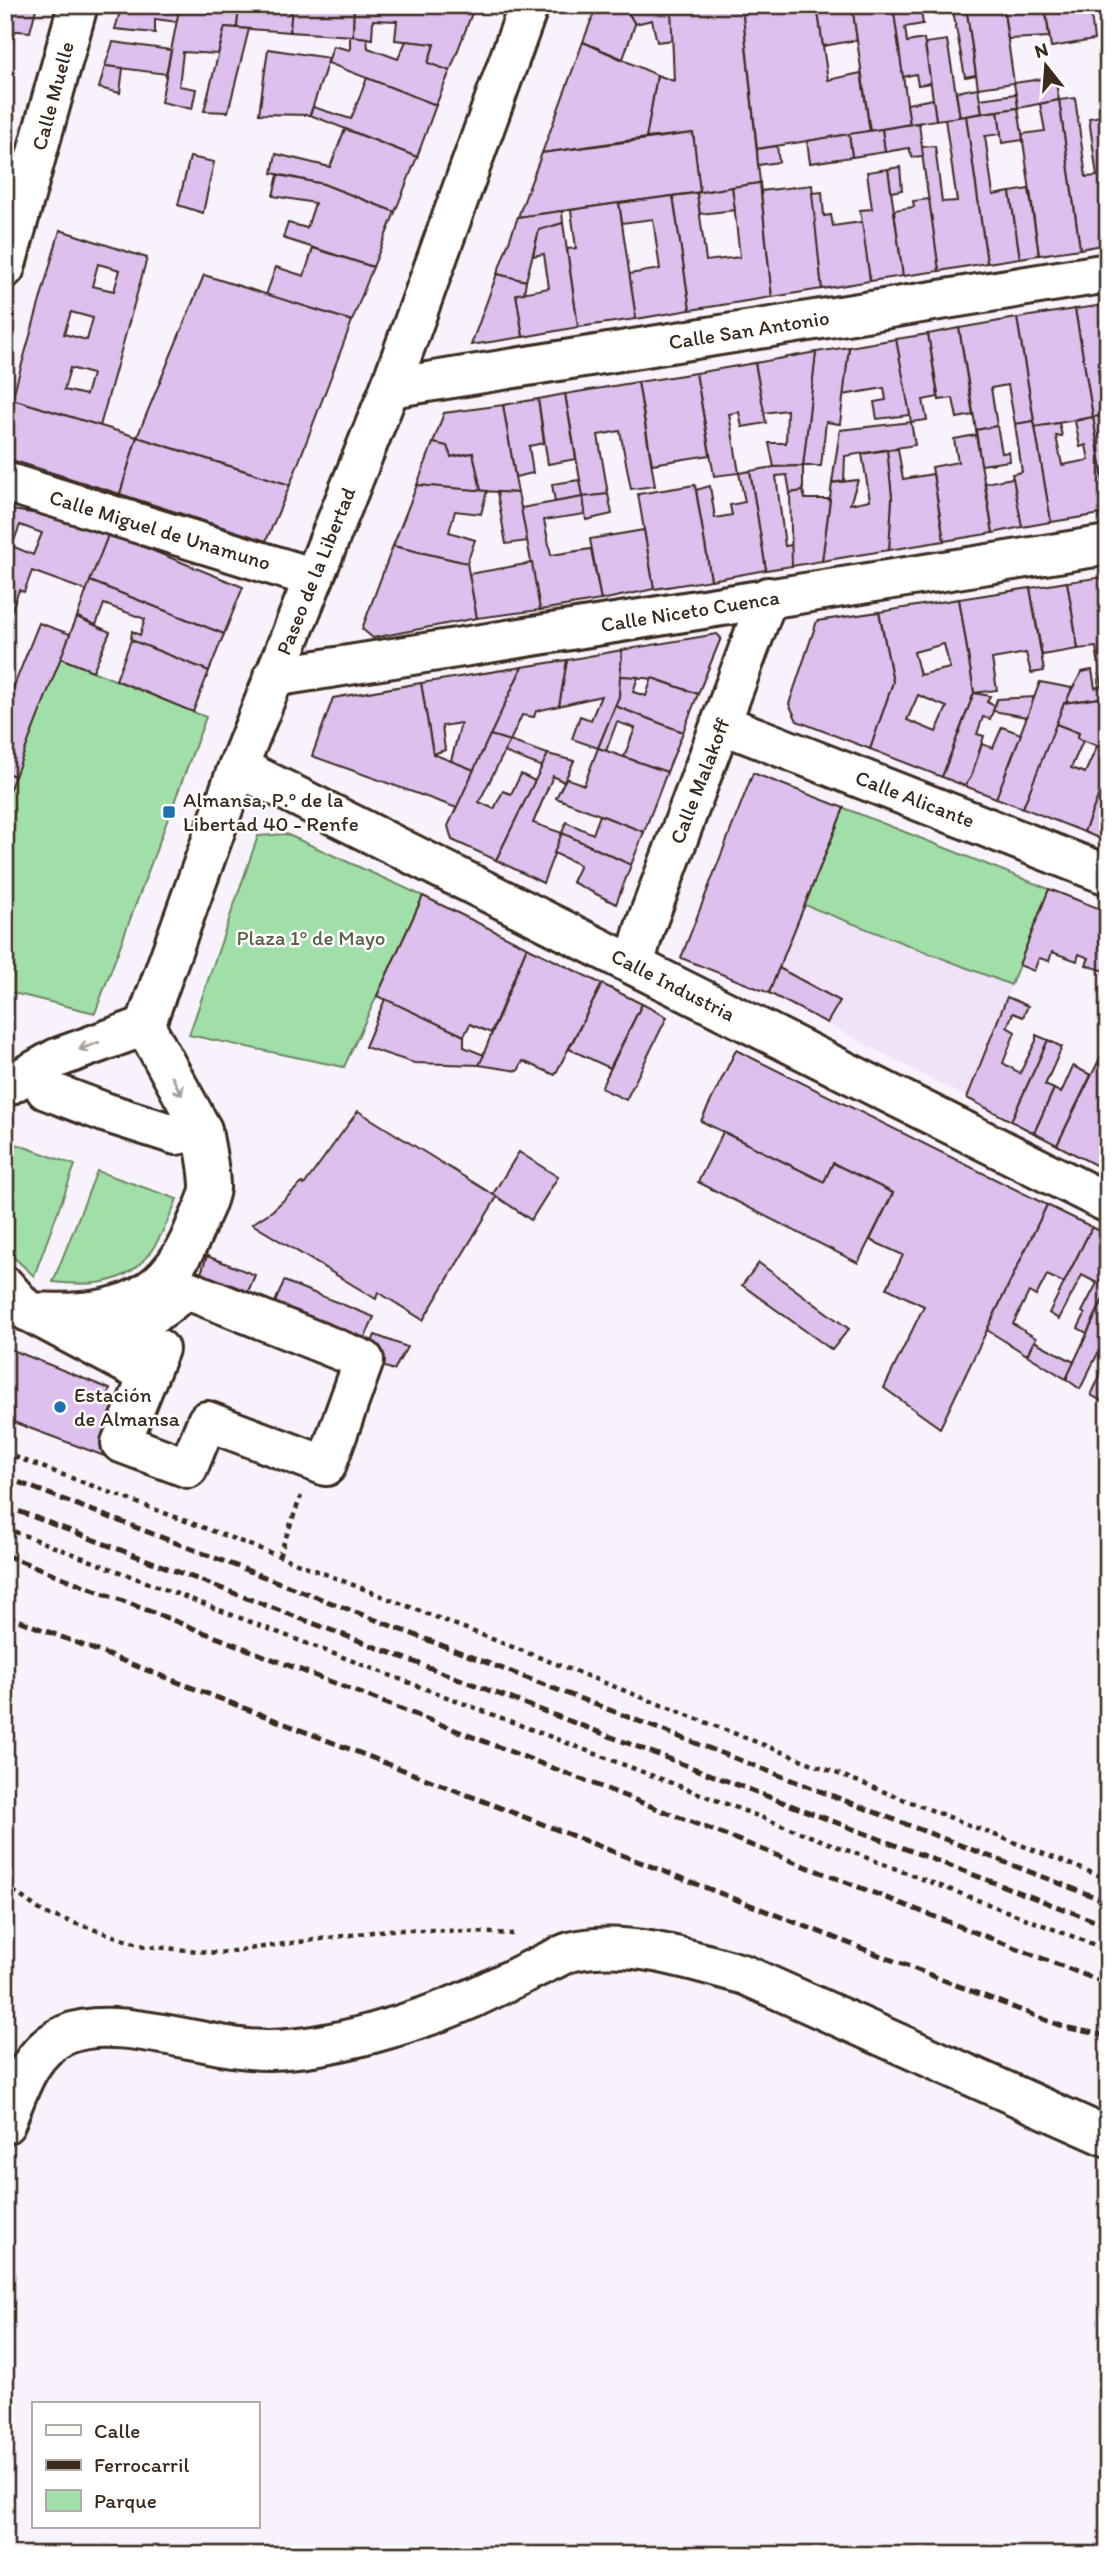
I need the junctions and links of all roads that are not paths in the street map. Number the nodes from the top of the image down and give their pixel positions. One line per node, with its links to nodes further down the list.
1 (78, 5): 3 (street, Calle Muelle)
2 (529, 5): 5 (street, Paseo de la Libertad)
3 (5, 268)
4 (1108, 273): 5 (street, Calle San Antonio)
5 (390, 388): 8 (street, Paseo de la Libertad)
6 (5, 481): 8 (street, Calle Miguel de Unamuno)
7 (1108, 545): 9 (street, Calle Niceto Cuenca)
8 (314, 578): 10 (street, Paseo de la Libertad)
9 (768, 597): 10 (street, Calle Niceto Cuenca); 11 (street, Calle Malakoff)
10 (273, 677): 12 (street, Paseo de la Libertad)
11 (722, 724): 13 (street, Calle Alicante); 14 (street, Calle Malakoff)
12 (238, 767): 14 (street, Calle Industria); 15 (street, Paseo de la Libertad)
13 (1108, 874)
14 (634, 965): 18 (street, Calle Industria)
15 (145, 1026): 16 (street, one-way to 16); 17 (street, one-way to 17)
16 (20, 1079): 17 (street)
17 (202, 1130): 19 (street)
18 (1108, 1203)
19 (13, 1300): 20 (street)
20 (148, 1375): 20 (street)
21 (5, 2124): 22 (street)
22 (1108, 2137)

